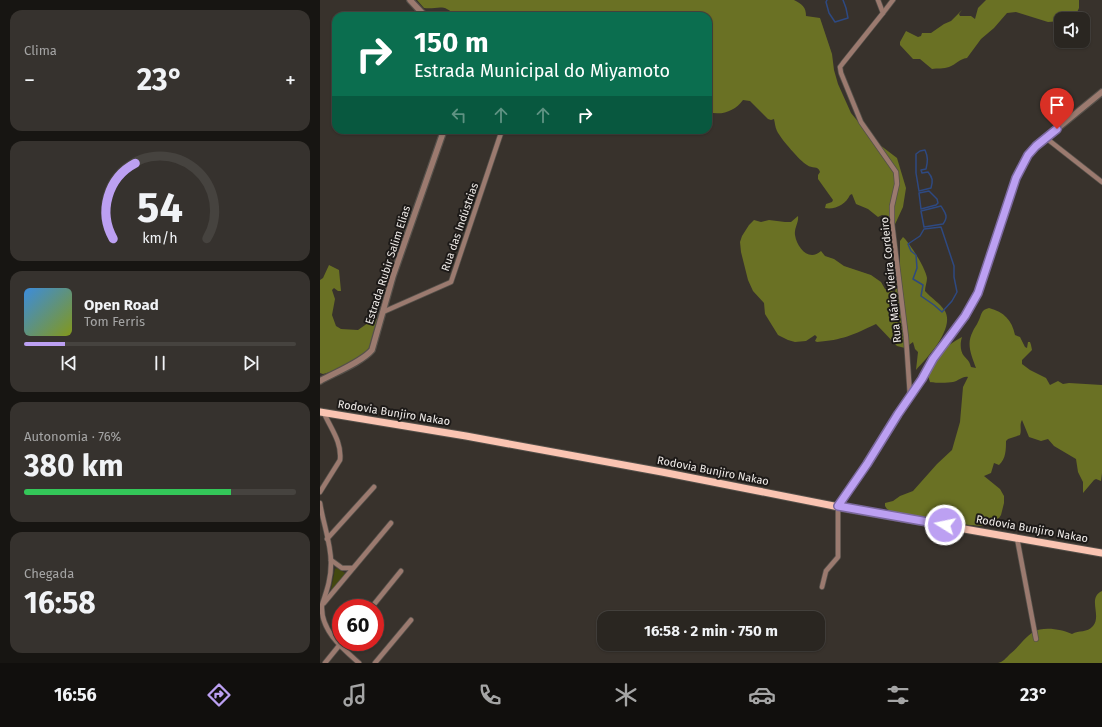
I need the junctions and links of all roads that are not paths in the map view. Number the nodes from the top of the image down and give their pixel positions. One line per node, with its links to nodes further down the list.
1 (410, 0): 4 (street)
2 (878, 0): 5 (street)
3 (893, 0): 5 (street)
4 (421, 12)
5 (883, 13): 13 (street, Rua Mário Vieira Cordeiro)
6 (1102, 92): 9 (street)
7 (443, 134): 11 (street, Estrada Rubir Salim Elias)
8 (501, 134): 11 (street, Rua das Indústrias)
9 (1046, 138): 10 (street); 13 (street)
10 (1102, 182)
11 (383, 312): 12 (street, Estrada Rubir Salim Elias)
12 (320, 381)
13 (910, 396): 18 (street)
14 (322, 412): 16 (street); 18 (main road, Rodovia Bunjiro Nakao)
15 (374, 487): 21 (street)
16 (320, 492)
17 (320, 503): 21 (street)
18 (838, 506): 20 (main road, Rodovia Bunjiro Nakao); 26 (street)
19 (392, 523): 24 (street)
20 (1017, 538): 22 (main road, Rodovia Bunjiro Nakao); 31 (street)
21 (327, 539): 23 (street)
22 (1102, 553)
23 (331, 560): 24 (street); 28 (street)
24 (353, 568): 28 (street)
25 (401, 571): 27 (street)
26 (822, 587)
27 (378, 599)
28 (322, 606): 30 (street)
29 (411, 620): 36 (street)
30 (332, 636)
31 (1036, 639)
32 (335, 651): 34 (street)
33 (348, 651): 35 (street)
34 (325, 663)
35 (359, 663)
36 (375, 663)

